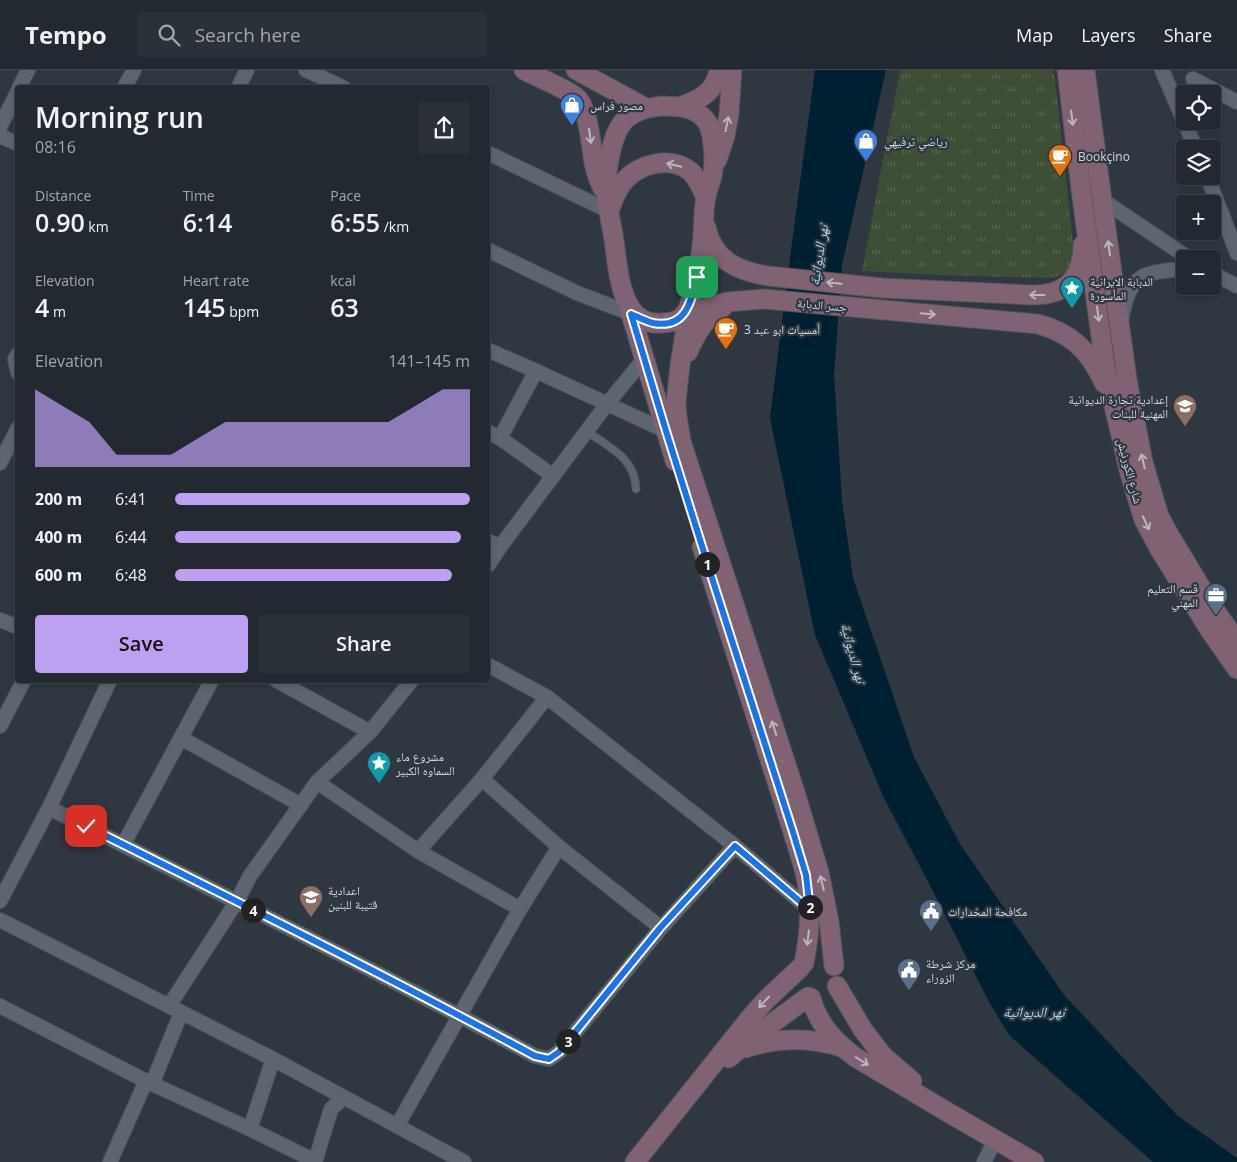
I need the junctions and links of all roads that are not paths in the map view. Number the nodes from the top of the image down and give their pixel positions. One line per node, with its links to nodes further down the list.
1 (28, 70): 13 (street)
2 (134, 70): 14 (street)
3 (247, 70): 15 (street)
4 (306, 70): 16 (street)
5 (524, 70): 29 (main road, one-way to 29)
6 (576, 70): 21 (main road)
7 (719, 70): 20 (main road)
8 (732, 70): 26 (main road, one-way to 8)
9 (1066, 70): 17 (main road, شارع الكورنيش)
10 (1162, 70): 23 (street)
11 (1193, 74): 19 (street)
12 (1086, 79): 17 (main road); 28 (main road, شارع الكورنيش)
13 (20, 85)
14 (126, 85)
15 (240, 85)
16 (338, 85)
17 (1069, 92): 31 (main road, شارع الكورنيش, one-way to 31)
18 (15, 99): 22 (street)
19 (1237, 102)
20 (682, 106): 21 (main road); 26 (main road)
21 (646, 108): 29 (main road)
22 (1, 137): 24 (street)
23 (1191, 140)
24 (15, 143)
25 (490, 154): 29 (street)
26 (713, 171): 30 (main road)
27 (1210, 185): 34 (street)
28 (1102, 200): 32 (street); 41 (main road, شارع الكورنيش, one-way to 28)
29 (608, 204): 30 (main road, one-way to 29); 39 (main road)
30 (706, 205): 31 (main road, جسر الدبابة, one-way to 30); 40 (main road)
31 (1085, 221): 46 (main road, شارع الكورنيش, one-way to 46)
32 (1177, 250)
33 (490, 251): 39 (street)
34 (1237, 252)
35 (1176, 269): 41 (street)
36 (1221, 278): 37 (street)
37 (1237, 286)
38 (733, 302): 40 (main road, جسر الدبابة); 45 (main road); 46 (main road, جسر الدبابة, one-way to 46)
39 (632, 312): 40 (main road); 43 (main road)
40 (685, 313): 45 (main road)
41 (1120, 325): 59 (main road, شارع الكورنيش, one-way to 41)
42 (490, 351): 44 (street)
43 (644, 359): 47 (street); 48 (main road)
44 (536, 371): 47 (street); 51 (street)
45 (676, 402): 86 (main road, one-way to 45)
46 (1113, 402): 61 (main road, شارع الكورنيش, one-way to 61)
47 (607, 404): 48 (street); 49 (street)
48 (666, 431): 82 (main road)
49 (588, 432): 53 (street); 54 (lane)
50 (15, 434): 52 (street)
51 (494, 435): 53 (street)
52 (0, 463)
53 (553, 476): 55 (street)
54 (636, 489)
55 (494, 544): 56 (street)
56 (490, 558)
57 (0, 620): 58 (street)
58 (15, 627)
59 (1237, 642)
60 (490, 666): 67 (street)
61 (1237, 669)
62 (22, 683): 68 (street)
63 (109, 683): 74 (street)
64 (210, 683): 70 (street)
65 (281, 683): 69 (street)
66 (410, 683): 69 (street)
67 (547, 697): 71 (street); 76 (street)
68 (0, 726)
69 (370, 732): 72 (street)
70 (181, 738): 73 (street); 75 (street)
71 (482, 779): 77 (street); 78 (street)
72 (317, 782): 73 (street); 78 (street)
73 (301, 805): 80 (street)
74 (49, 808): 75 (street); 79 (street)
75 (123, 845): 80 (street)
76 (735, 846): 82 (street); 84 (street)
77 (559, 847): 81 (street); 84 (street)
78 (418, 851): 81 (street)
79 (0, 902)
80 (237, 902): 90 (street); 91 (street)
81 (520, 909): 91 (street)
82 (810, 910): 85 (main road, one-way to 85)
83 (0, 920): 90 (street)
84 (660, 928): 91 (street)
85 (802, 966): 86 (main road); 88 (main road); 104 (main road, one-way to 104)
86 (834, 966): 87 (main road)
87 (837, 986): 88 (main road); 97 (main road)
88 (809, 997): 92 (main road); 93 (main road)
89 (0, 1006): 95 (street)
90 (175, 1010): 94 (street); 95 (street)
91 (459, 1015): 98 (street)
92 (844, 1048): 93 (main road); 97 (main road, one-way to 97)
93 (735, 1052): 105 (main road)
94 (273, 1059): 96 (street); 99 (street)
95 (149, 1083): 99 (street); 102 (street)
96 (343, 1098): 98 (street); 101 (street)
97 (949, 1113): 100 (main road)
98 (397, 1126): 103 (street)
99 (250, 1129): 101 (street)
100 (995, 1140): 106 (street); 107 (main road)
101 (315, 1161)
102 (110, 1162)
103 (464, 1162)
104 (636, 1162)
105 (645, 1162)
106 (984, 1162)
107 (1034, 1162)

